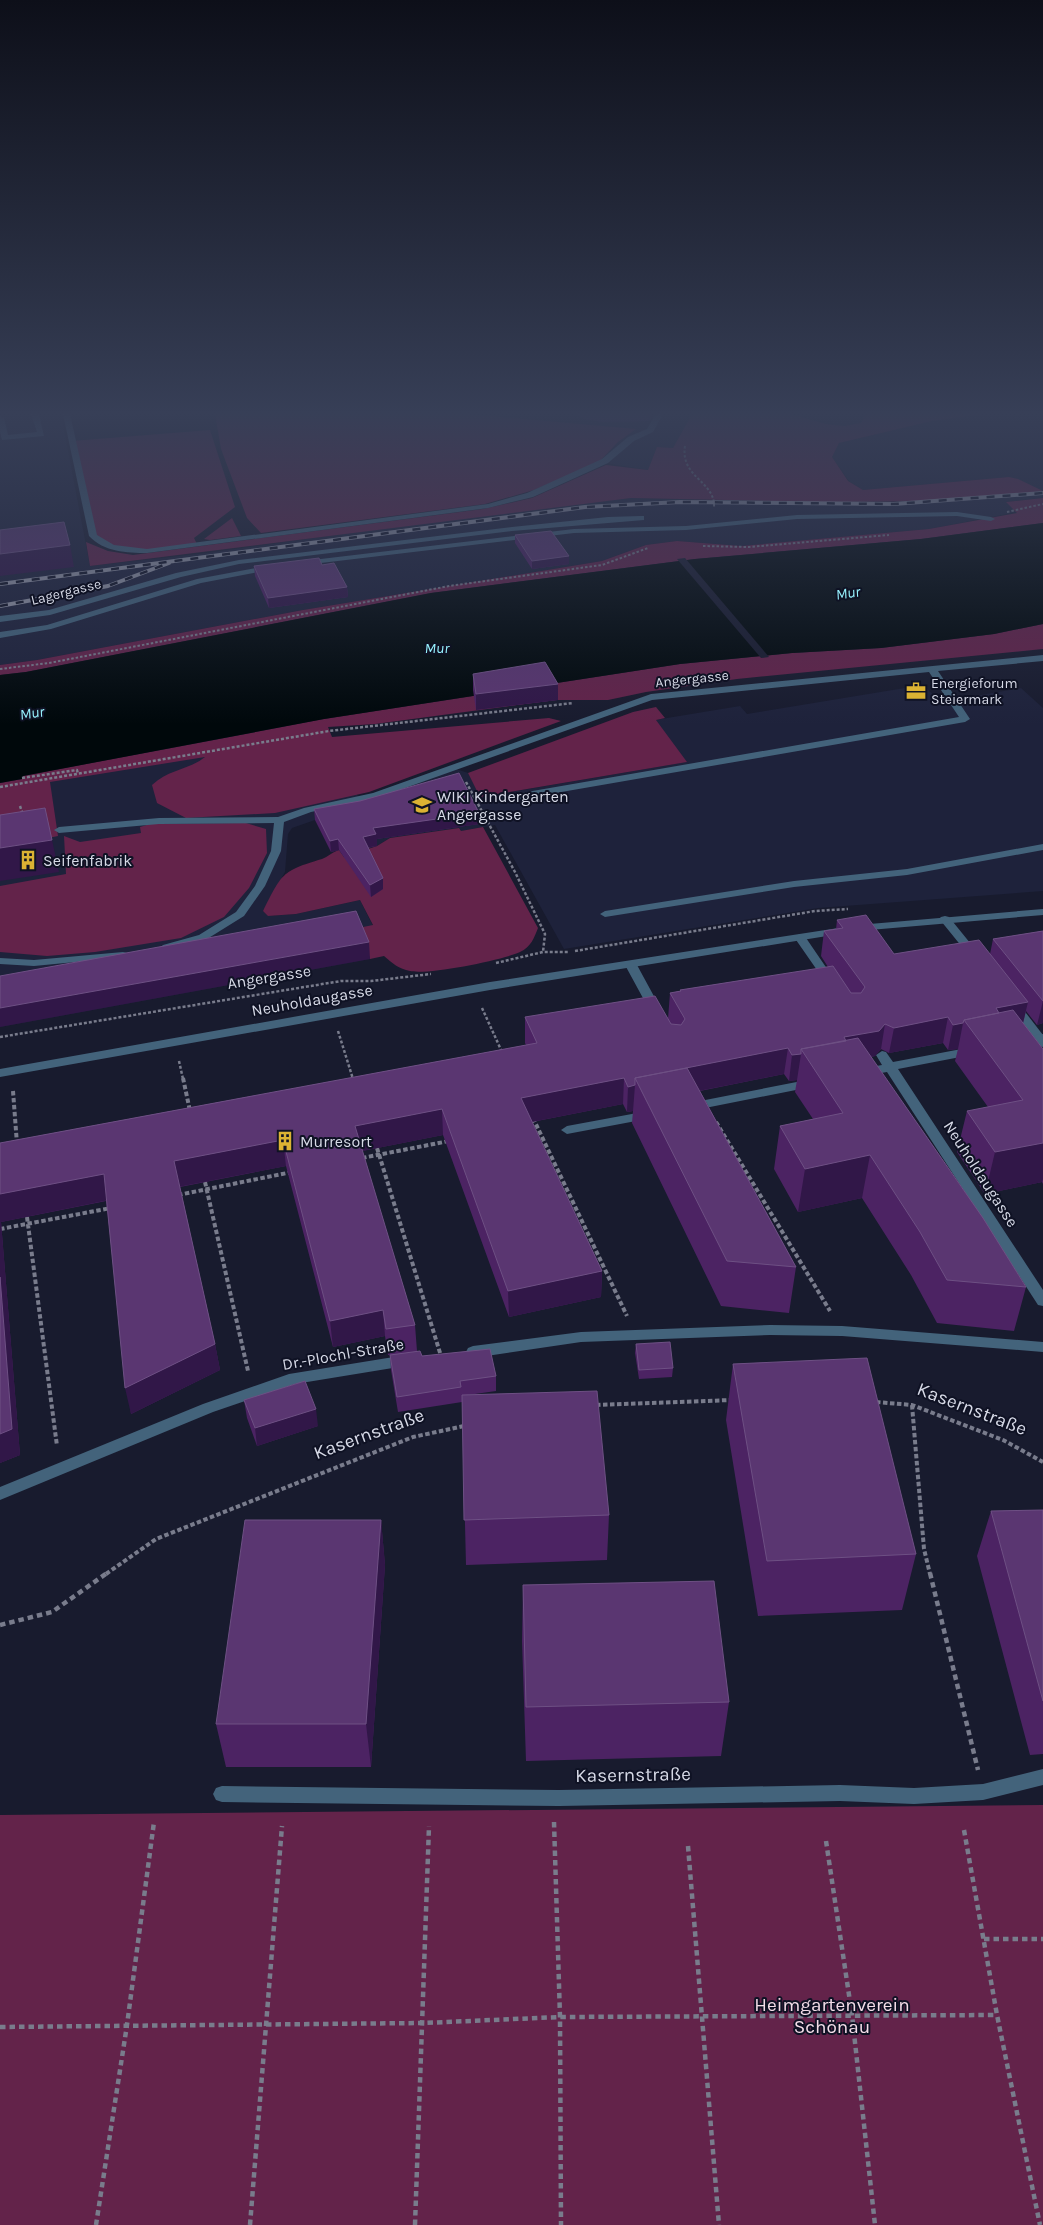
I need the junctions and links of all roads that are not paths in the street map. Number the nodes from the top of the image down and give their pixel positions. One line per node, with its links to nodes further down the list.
1 (88, 518): 2 (street)
2 (396, 518)
3 (642, 518): 7 (street, Lagergasse)
4 (789, 518): 8 (street)
5 (983, 518): 6 (street)
6 (991, 519)
7 (423, 540): 8 (street); 9 (street, Lagergasse)
8 (427, 549): 10 (street)
9 (0, 619)
10 (0, 635)
11 (1043, 658): 12 (street, Angergasse)
12 (932, 669): 13 (street); 14 (street, Angergasse)
13 (504, 799)
14 (280, 820): 15 (street, Angergasse); 21 (street)
15 (59, 830)
16 (1043, 847): 18 (street)
17 (1043, 912): 19 (street, Neuholdaugasse)
18 (605, 914)
19 (945, 919): 20 (street, Neuholdaugasse); 25 (street)
20 (800, 937): 24 (street, Neuholdaugasse); 26 (street)
21 (155, 950)
22 (137, 953): 23 (street)
23 (0, 961)
24 (631, 965): 28 (street); 34 (street, Neuholdaugasse)
25 (984, 968)
26 (838, 991)
27 (1009, 1000): 29 (street)
28 (661, 1020)
29 (1042, 1040): 30 (street)
30 (1002, 1046)
31 (984, 1049): 33 (street)
32 (882, 1055): 33 (street, Neuholdaugasse)
33 (891, 1067): 35 (street); 40 (street, Neuholdaugasse)
34 (6, 1072)
35 (852, 1075)
36 (822, 1081): 37 (street)
37 (678, 1110)
38 (659, 1113): 39 (street)
39 (567, 1130)
40 (1043, 1301)
41 (1043, 1348): 42 (street)
42 (441, 1356)
43 (422, 1359): 44 (street, Dr.-Plochl-Straße)
44 (0, 1494)
45 (1043, 1777): 46 (street, Kasernstraße)
46 (222, 1794)

